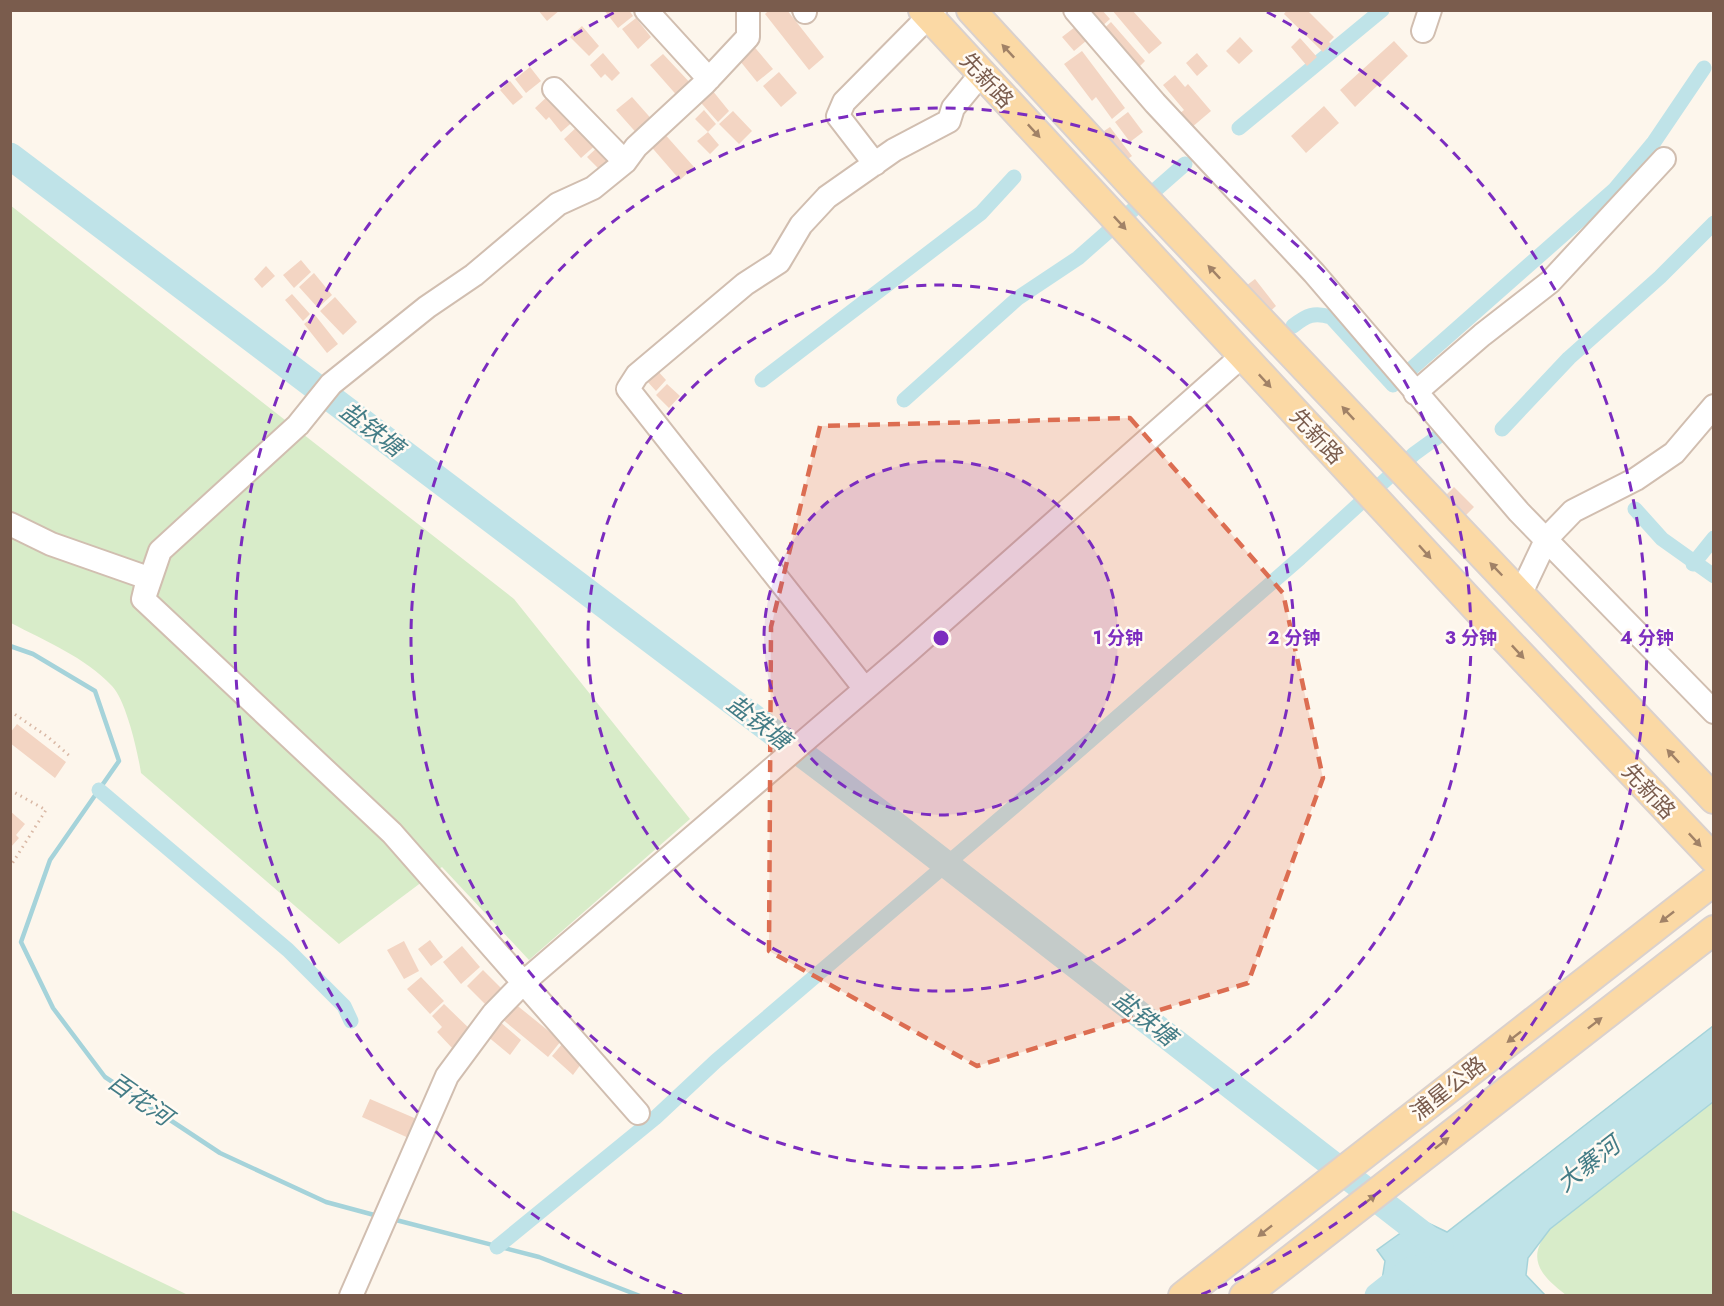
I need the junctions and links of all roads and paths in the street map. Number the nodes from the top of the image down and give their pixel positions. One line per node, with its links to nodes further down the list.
1 (646, 10): 7 (street)
2 (748, 10): 7 (street)
3 (971, 10): 17 (main road, 先新路, one-way to 3)
4 (1075, 10): 13 (street)
5 (929, 12): 6 (main road, 先新路); 11 (street)
6 (981, 74): 11 (street); 12 (main road, 先新路, one-way to 12)
7 (709, 79): 10 (street)
8 (554, 89): 10 (street)
9 (1664, 159): 13 (street)
10 (625, 162): 18 (street)
11 (875, 164): 19 (street)
12 (1242, 356): 19 (street); 25 (main road, 先新路, one-way to 25)
13 (1416, 393): 16 (street)
14 (1713, 406): 16 (street)
15 (10, 524): 18 (street)
16 (1547, 538): 17 (street); 21 (street)
17 (1520, 594): 24 (main road, 先新路, one-way to 17)
18 (143, 599): 29 (street)
19 (865, 689): 29 (street)
20 (10, 711): 22 (path)
21 (1713, 711)
22 (71, 757)
23 (10, 790): 26 (path)
24 (1713, 799)
25 (1713, 859)
26 (10, 867)
27 (1713, 881): 32 (main road, 浦星公路, one-way to 32)
28 (1713, 930): 33 (main road, 浦星公路, one-way to 28)
29 (524, 982): 30 (street); 31 (street)
30 (638, 1113)
31 (351, 1296)
32 (1183, 1296)
33 (1244, 1296)

